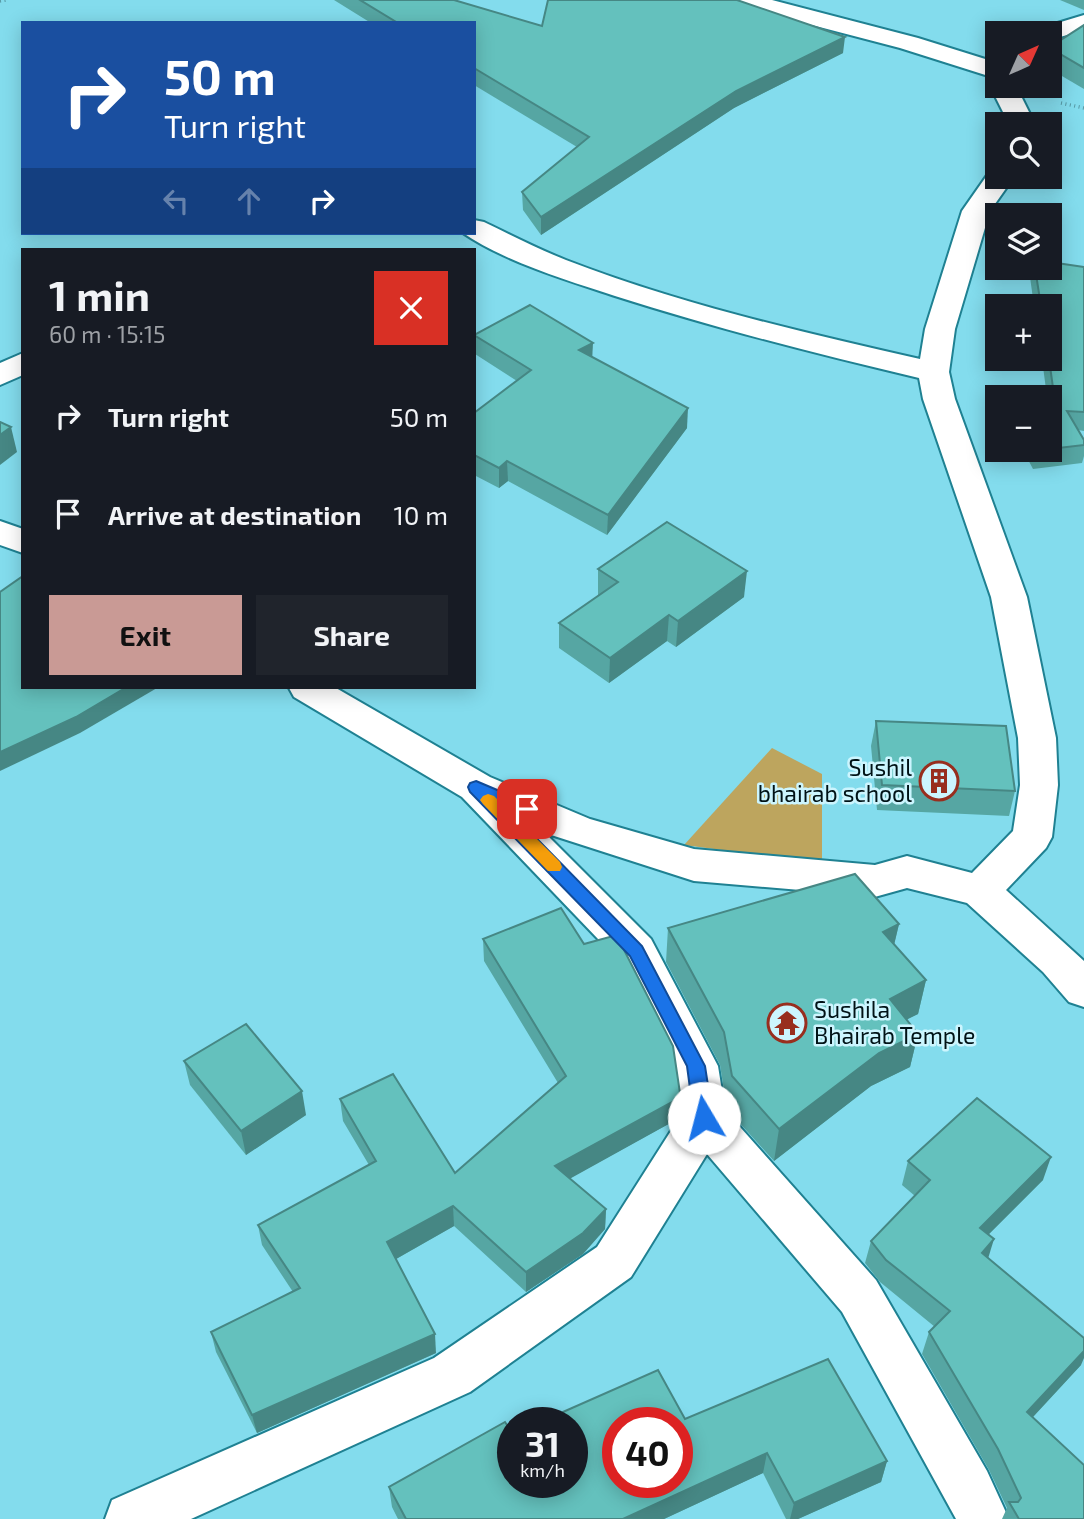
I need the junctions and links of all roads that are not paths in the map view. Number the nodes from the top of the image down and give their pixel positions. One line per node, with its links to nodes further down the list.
1 (744, 0): 4 (street)
2 (1084, 22): 3 (street)
3 (1062, 29)
4 (985, 68)
5 (992, 189): 8 (street)
6 (476, 229): 8 (street)
7 (21, 363): 9 (street)
8 (933, 372): 15 (street)
9 (0, 376)
10 (0, 531): 11 (street)
11 (21, 541)
12 (309, 689): 13 (street)
13 (476, 787): 14 (street); 18 (street)
14 (876, 881): 15 (street); 16 (street)
15 (981, 891): 17 (street)
16 (782, 908)
17 (1084, 990)
18 (704, 1118): 19 (street); 20 (street)
19 (131, 1519)
20 (983, 1519)

